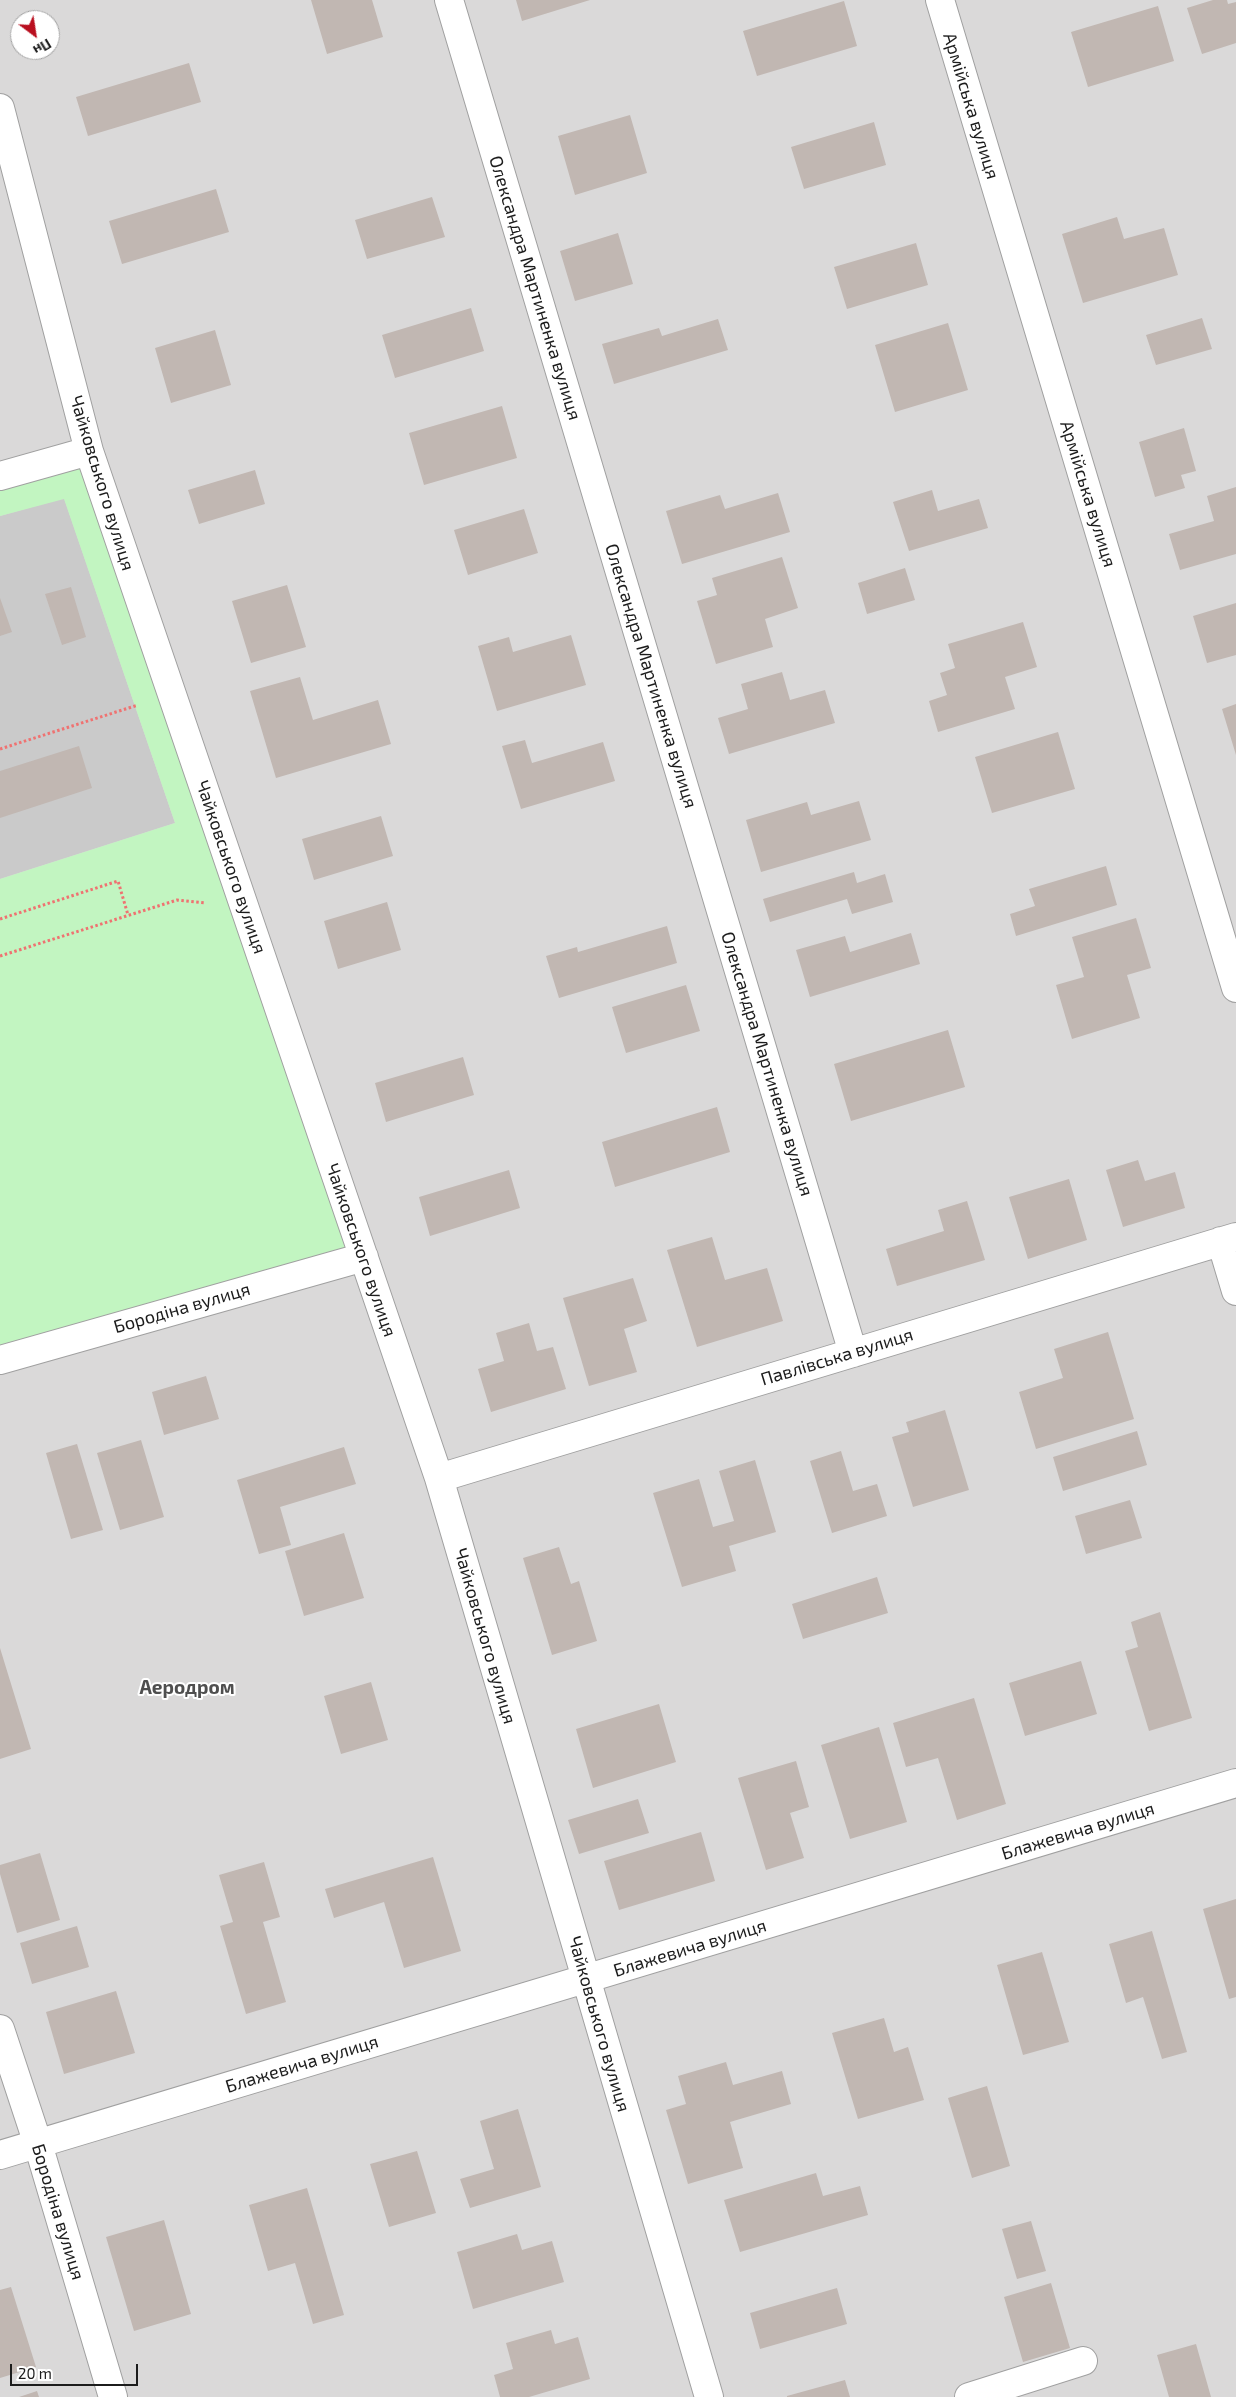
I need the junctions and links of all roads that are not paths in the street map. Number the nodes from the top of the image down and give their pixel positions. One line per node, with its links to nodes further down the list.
1 (450, 0): 10 (street, Олександра Мартиненка вулиця)
2 (940, 0): 6 (street, Армійська вулиця)
3 (0, 108): 4 (street, Чайковського вулиця)
4 (89, 451): 5 (street); 8 (street, Чайковського вулиця)
5 (0, 476)
6 (1236, 988)
7 (1228, 1239): 9 (street); 10 (street, Павлівська вулиця)
8 (364, 1256): 11 (street, Бородіна вулиця); 12 (street, Чайковського вулиця)
9 (1236, 1291)
10 (853, 1353): 12 (street, Павлівська вулиця)
11 (0, 1360)
12 (439, 1478): 14 (street, Чайковського вулиця)
13 (1236, 1783): 14 (street, Блажевича вулиця)
14 (586, 1979): 16 (street, Блажевича вулиця); 20 (street, Чайковського вулиця)
15 (0, 2029): 16 (street, Бородіна вулиця)
16 (38, 2144): 17 (street, Блажевича вулиця); 19 (street, Бородіна вулиця)
17 (0, 2155)
18 (1083, 2361): 21 (street)
19 (113, 2397)
20 (709, 2397)
21 (969, 2397)

